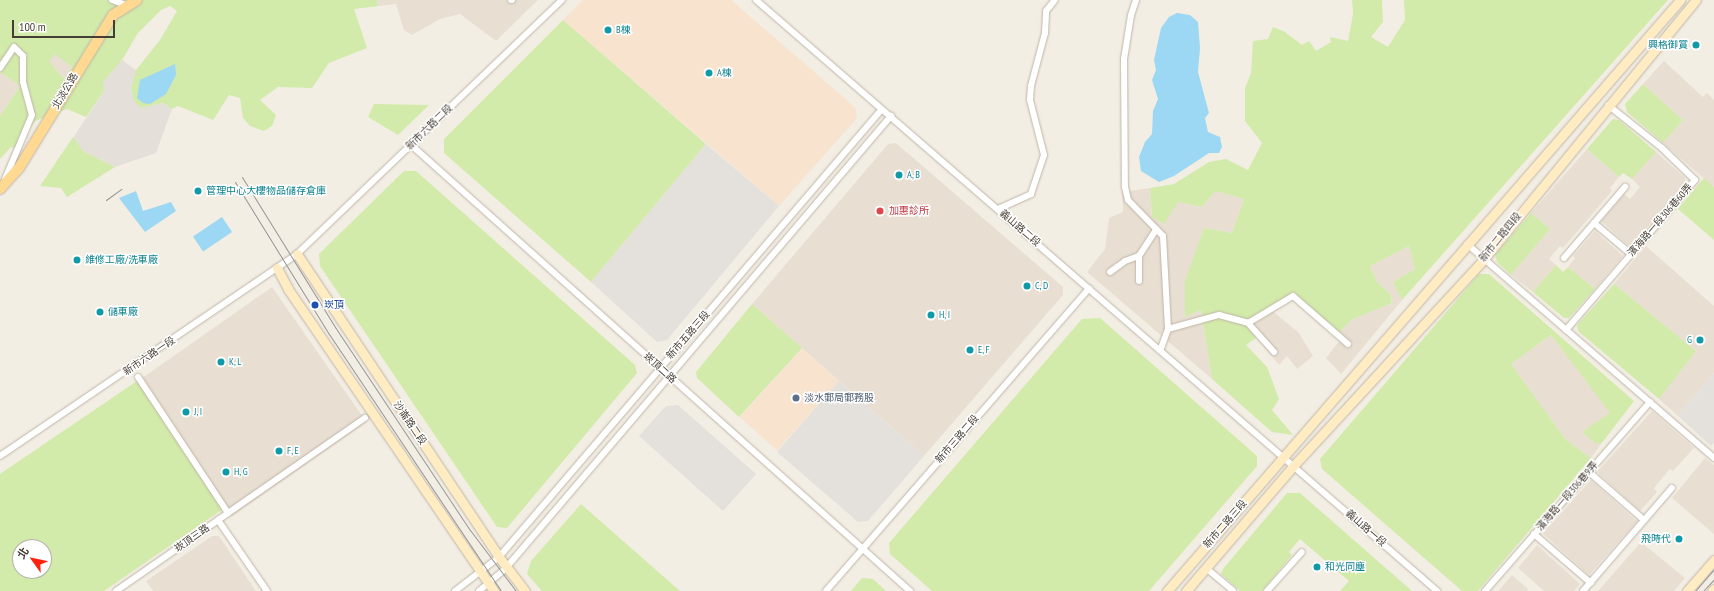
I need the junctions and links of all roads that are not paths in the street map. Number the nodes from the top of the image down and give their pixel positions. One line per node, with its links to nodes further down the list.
1 (112, 0): 9 (street)
2 (137, 0): 9 (main road, 北淡公路)
3 (562, 0): 14 (street, 新市六路二段)
4 (756, 0): 12 (street, 義山路二段)
5 (1055, 0): 17 (street)
6 (1136, 0): 19 (street)
7 (1680, 0): 20 (street, 新市二路四段)
8 (1696, 0): 11 (street, 新市二路四段)
9 (126, 5): 16 (main road, 北淡公路)
10 (0, 68): 16 (street)
11 (1608, 104): 22 (street, 濱海路一段306巷60弄); 25 (street, 新市二路四段)
12 (882, 109): 13 (street, 義山路二段); 36 (street, 新市五路三段)
13 (891, 116): 17 (street, 義山路二段); 38 (street, 新市五路三段)
14 (410, 144): 21 (street, 新市六路二段); 36 (street, 崁頂二路)
15 (1625, 187): 18 (street)
16 (0, 188)
17 (998, 209): 29 (street, 義山路二段)
18 (1594, 223): 22 (street); 24 (street)
19 (1156, 230): 23 (street); 31 (street)
20 (1467, 244): 25 (street); 42 (street, 新市二路四段)
21 (297, 254): 26 (street, 新市六路一段); 53 (street, 沙崙路二段)
22 (1631, 254): 32 (street, 濱海路一段306巷60弄)
23 (1139, 256): 27 (street); 28 (street)
24 (1564, 258)
25 (1482, 260): 32 (street); 44 (street, 新市二路四段)
26 (277, 268): 41 (street, 新市六路一段); 57 (street)
27 (1110, 272)
28 (1139, 281)
29 (1089, 288): 34 (street, 義山路二段); 51 (street, 新市三路二段)
30 (1248, 323): 31 (street); 33 (street); 35 (street)
31 (1168, 329): 34 (street)
32 (1566, 330): 39 (street)
33 (1348, 344)
34 (1160, 351): 42 (street, 義山路二段)
35 (1274, 352)
36 (660, 368): 38 (street, 崁頂二路); 53 (street, 新市五路三段)
37 (138, 377): 47 (street)
38 (670, 377): 51 (street, 崁頂二路); 55 (street, 新市五路三段)
39 (1650, 402): 43 (street); 45 (street, 濱海路一段306巷9弄)
40 (365, 418): 47 (street)
41 (0, 456)
42 (1283, 456): 44 (street, 義山路一段); 67 (street, 新市二路三段)
43 (1714, 458)
44 (1294, 465): 56 (street, 新市二路三段); 71 (street, 義山路一段)
45 (1589, 472): 49 (street); 50 (street, 濱海路一段306巷9弄)
46 (1672, 488): 49 (street)
47 (228, 513): 48 (street)
48 (218, 520): 60 (street, 崁頂三路); 61 (street, 崁頂三路)
49 (1644, 520): 58 (street)
50 (1534, 534): 58 (street); 72 (street, 濱海路一段306巷9弄)
51 (862, 549): 65 (street, 新市三路二段); 66 (street, 崁頂二路)
52 (1302, 552): 70 (street)
53 (499, 557): 55 (street, 沙崙路二段); 57 (street, 新市五路三段)
54 (1714, 560): 74 (street)
55 (506, 568): 59 (street, 新市五路三段); 64 (street, 沙崙路二段)
56 (1206, 568): 68 (street, 新市二路三段); 69 (street)
57 (480, 574): 59 (street); 62 (street, 新市五路三段)
58 (1590, 583): 73 (street)
59 (491, 588): 63 (street, 新市五路三段)
60 (116, 591)
61 (267, 591)
62 (455, 591)
63 (479, 591)
64 (525, 591)
65 (826, 591)
66 (910, 591)
67 (1167, 591)
68 (1186, 591)
69 (1233, 591)
70 (1267, 591)
71 (1437, 591)
72 (1485, 591)
73 (1583, 591)
74 (1687, 591)

